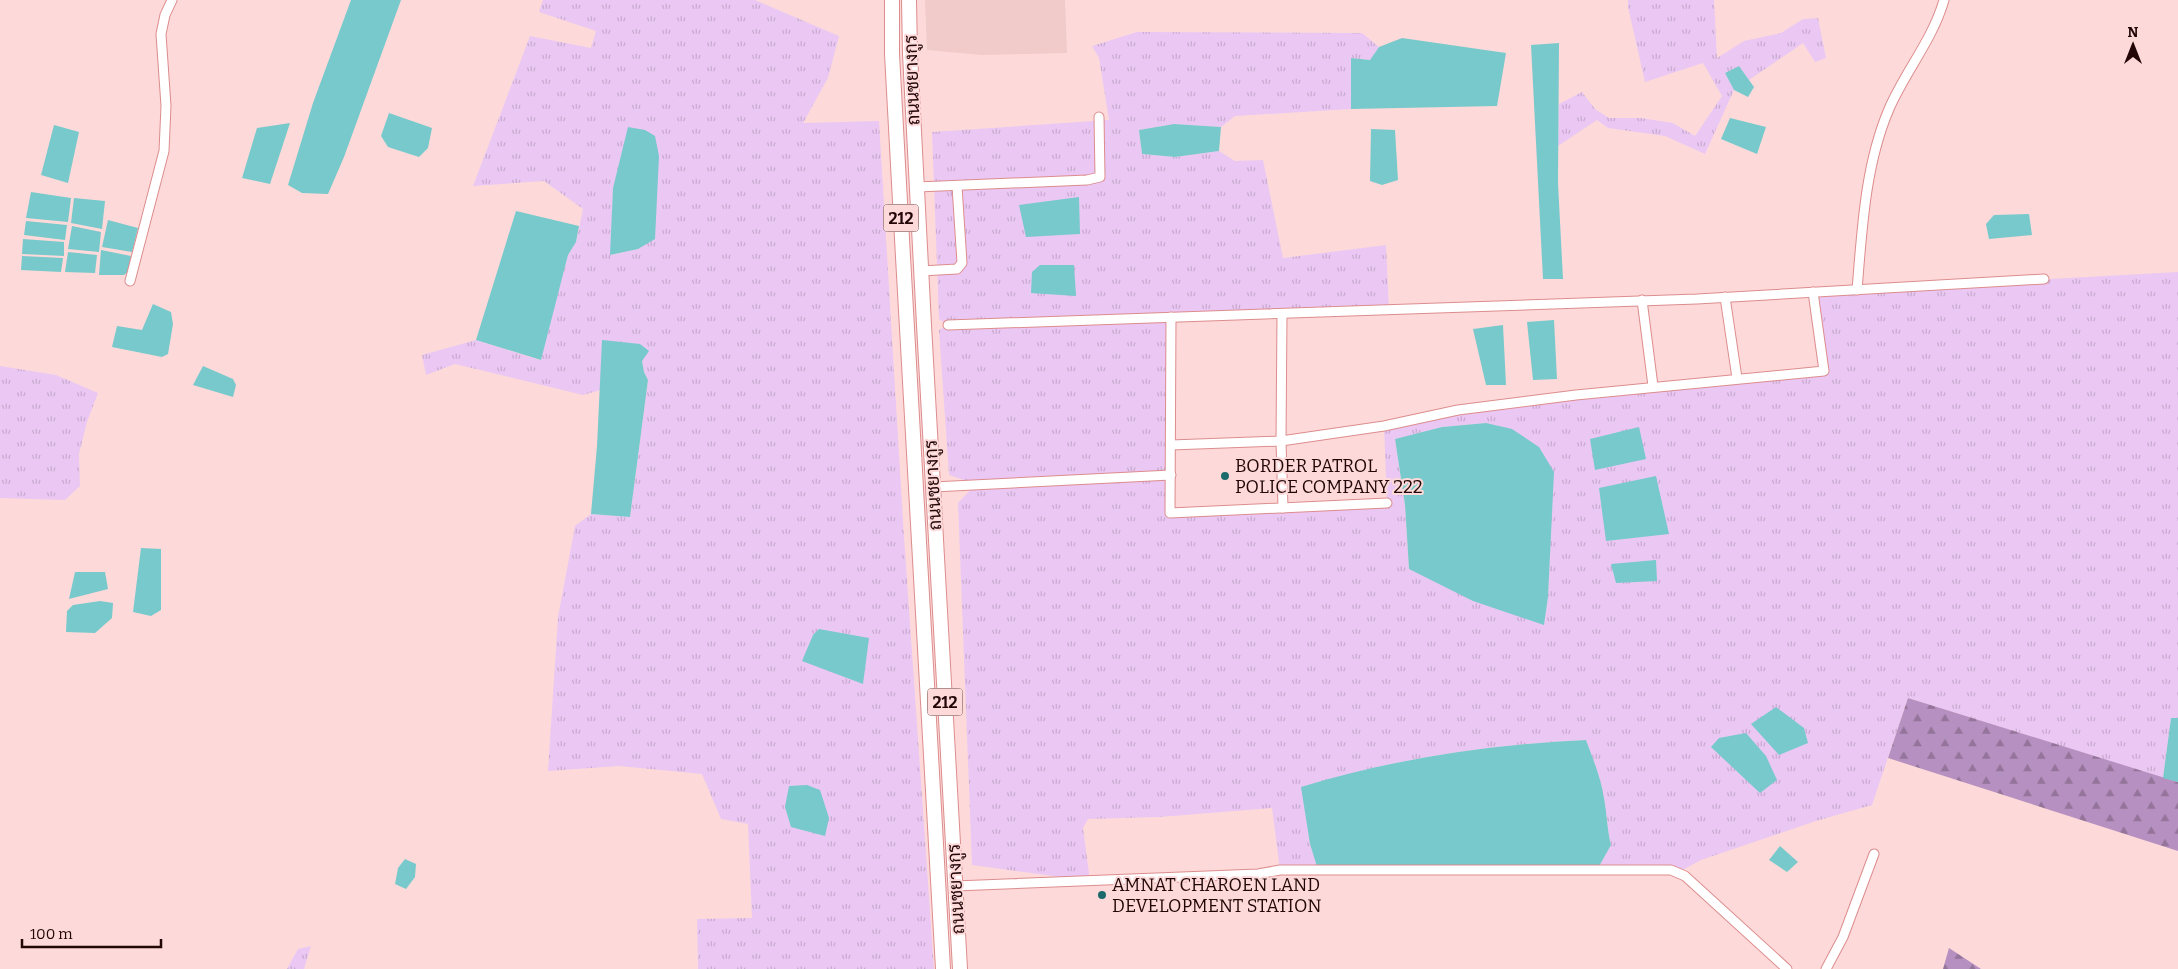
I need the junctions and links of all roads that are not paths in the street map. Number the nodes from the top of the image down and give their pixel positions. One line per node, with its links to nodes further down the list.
1 (172, 0): 10 (street)
2 (892, 0): 21 (highway, ถนนชยางกูร / 212)
3 (910, 0): 7 (highway, ถนนชยางกูร / 212)
4 (1944, 0): 11 (street)
5 (1099, 116): 6 (street)
6 (957, 186): 7 (street); 8 (street)
7 (917, 187): 8 (highway, ถนนชยางกูร / 212)
8 (921, 271): 20 (highway, ถนนชยางกูร / 212)
9 (2044, 279): 11 (street)
10 (130, 281)
11 (1857, 290): 12 (street)
12 (1813, 292): 13 (street); 18 (street)
13 (1725, 297): 14 (street); 18 (street)
14 (1642, 300): 15 (street); 19 (street)
15 (1282, 314): 16 (street); 22 (street)
16 (1171, 318): 17 (street); 23 (street)
17 (948, 325)
18 (1737, 378): 19 (street)
19 (1653, 386): 22 (street)
20 (930, 435): 21 (highway); 25 (highway, ถนนชยางกูร / 212)
21 (913, 436): 30 (highway, ถนนชยางกูร / 212)
22 (1281, 441): 23 (street); 27 (street)
23 (1171, 445): 24 (street)
24 (1171, 475): 25 (street); 27 (street)
25 (933, 487): 29 (highway, ถนนชยางกูร / 212)
26 (1387, 503): 27 (street)
27 (1283, 508)
28 (1874, 854): 33 (street)
29 (955, 886): 31 (highway, ถนนชยางกูร / 212); 32 (street)
30 (943, 969)
31 (960, 969)
32 (1787, 969)
33 (1826, 969)

